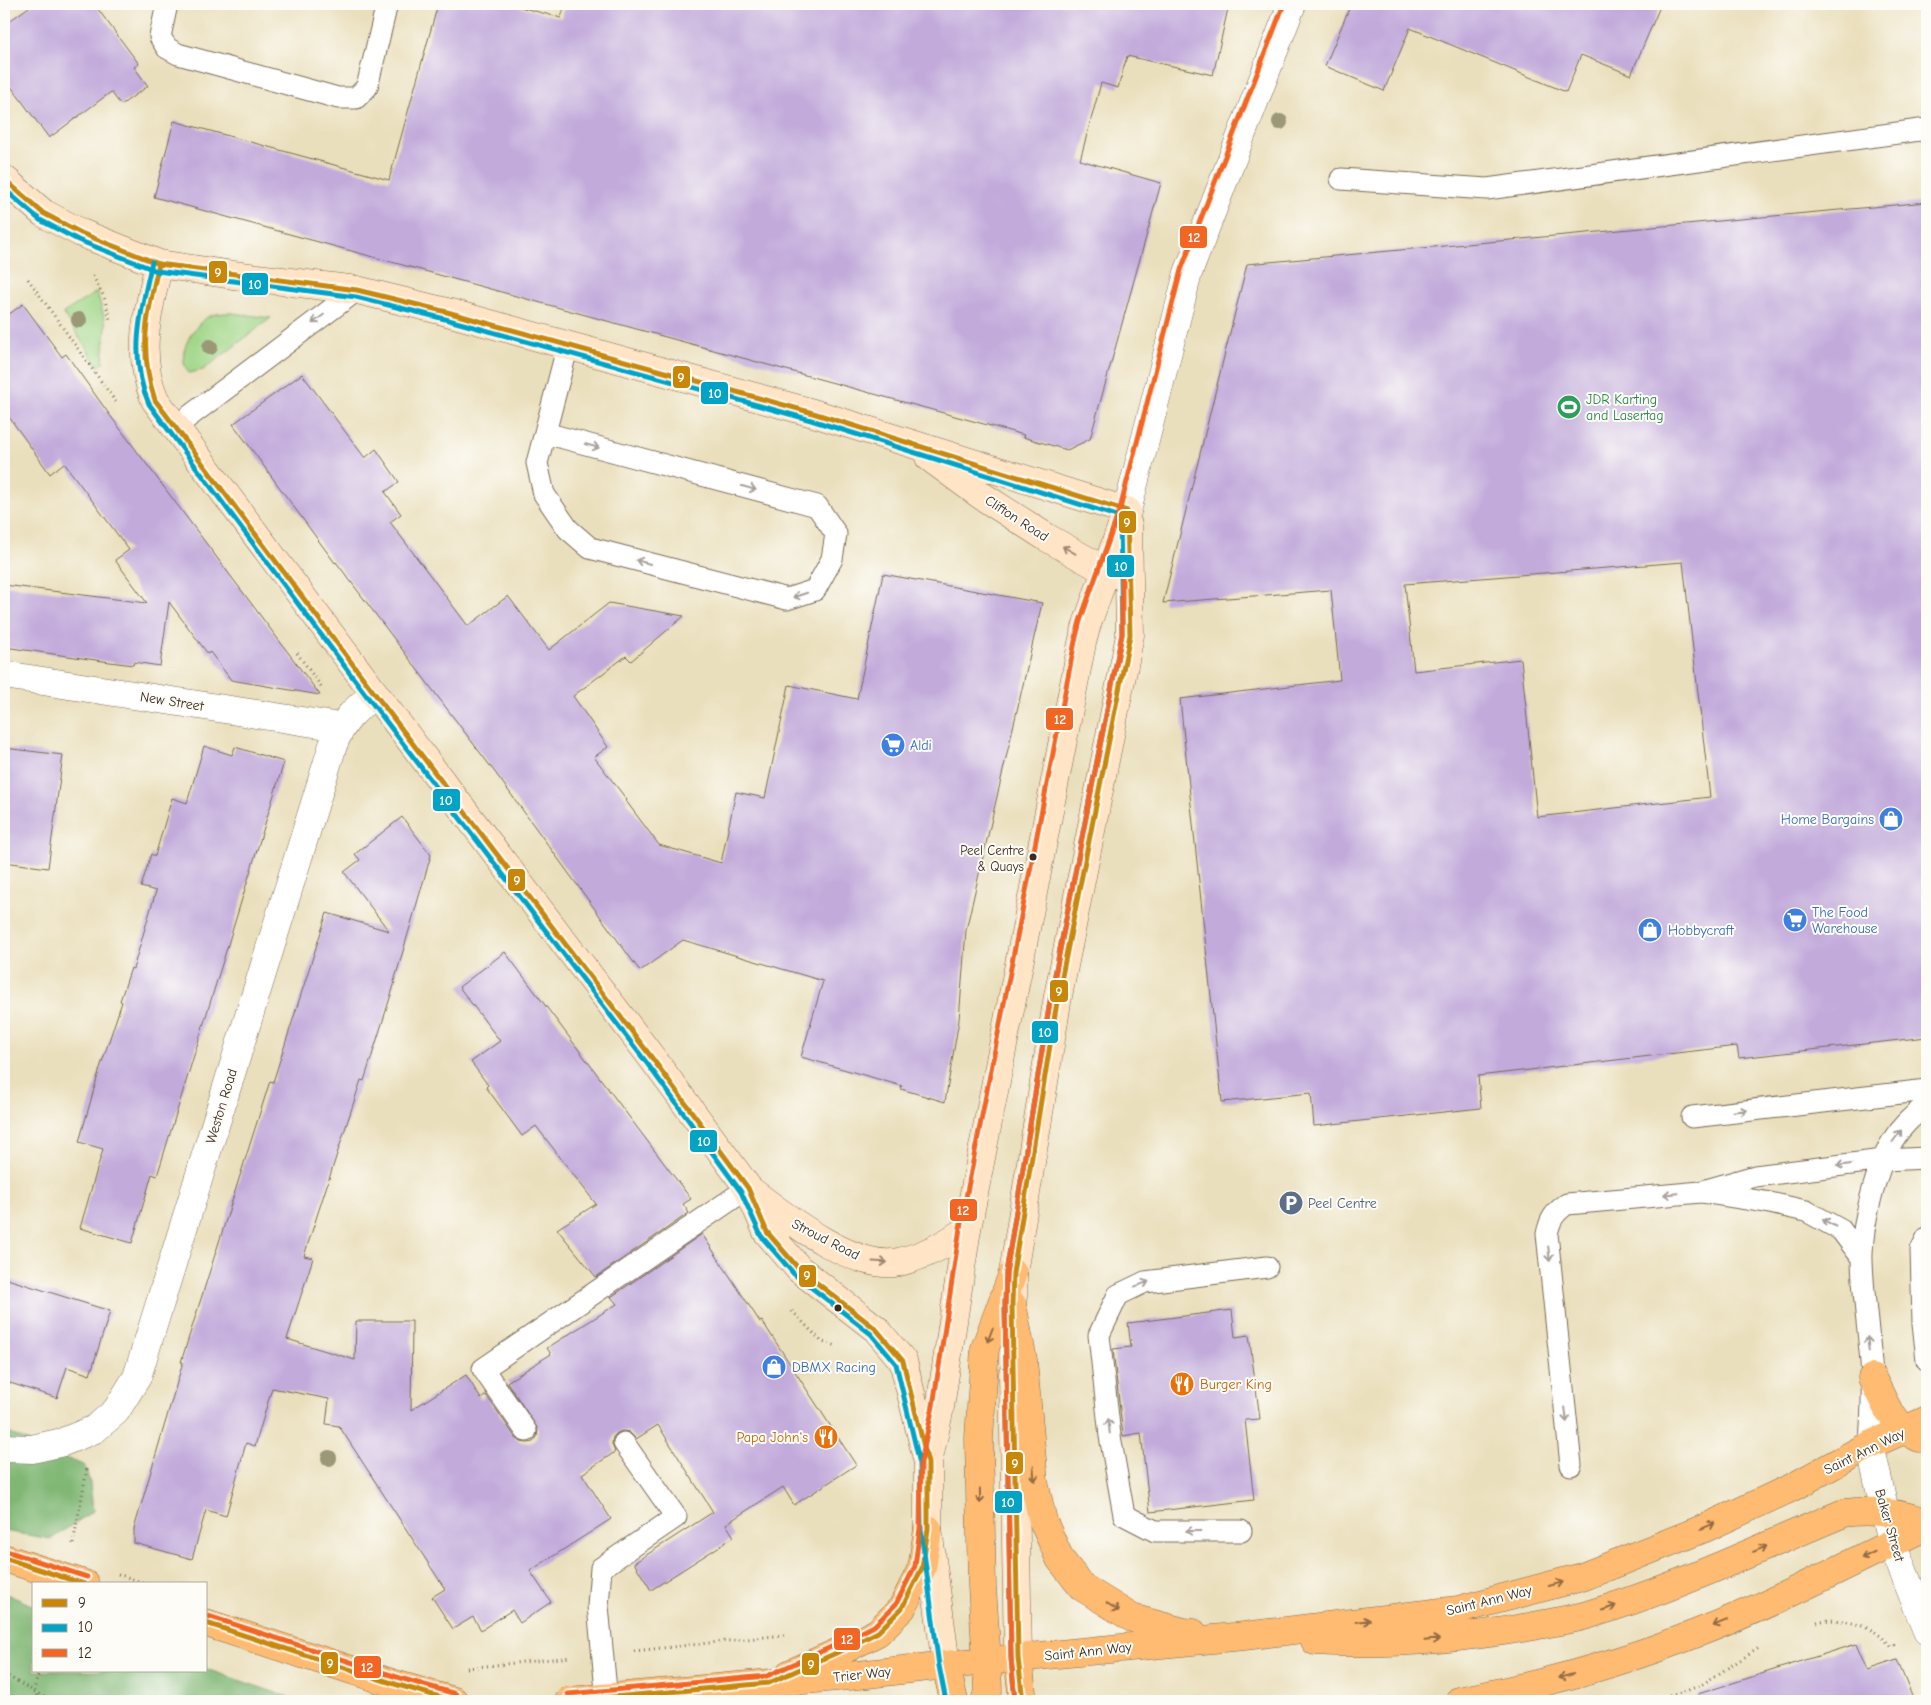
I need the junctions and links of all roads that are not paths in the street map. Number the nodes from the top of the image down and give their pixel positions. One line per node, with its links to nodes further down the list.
1 (167, 4): 2 (lane)
2 (384, 4)
3 (1292, 4): 13 (street)
4 (1927, 129): 5 (lane)
5 (1340, 178)
6 (4, 179): 7 (main road)
7 (160, 264): 8 (main road, Clifton Road); 10 (main road, Stroud Road)
8 (357, 290): 9 (main road, Clifton Road); 10 (lane, one-way to 10)
9 (568, 345): 11 (lane); 12 (main road, Clifton Road)
10 (175, 427): 16 (main road, Stroud Road)
11 (545, 433): 11 (lane, one-way to 11)
12 (912, 444): 13 (main road, Clifton Road); 14 (main road, Clifton Road, one-way to 12)
13 (1127, 511): 14 (main road)
14 (1118, 574): 25 (main road); 29 (main road)
15 (4, 675): 17 (street, New Street)
16 (375, 694): 17 (street, Weston Road); 23 (main road, Stroud Road)
17 (340, 727): 37 (street, Weston Road)
18 (1927, 1090): 20 (lane, one-way to 18)
19 (1927, 1105): 22 (lane, one-way to 19)
20 (1692, 1117)
21 (1927, 1158): 22 (lane)
22 (1883, 1160): 24 (lane, one-way to 24); 27 (lane)
23 (748, 1188): 25 (main road, Stroud Road, one-way to 25); 34 (lane); 38 (main road, Stroud Road)
24 (1701, 1192): 27 (lane, one-way to 24); 39 (lane, one-way to 39)
25 (967, 1229): 38 (main road)
26 (1927, 1238): 31 (lane)
27 (1862, 1258): 32 (lane, one-way to 27)
28 (1267, 1267): 44 (lane, one-way to 28)
29 (1014, 1273): 30 (main road); 52 (main road, one-way to 52)
30 (1012, 1304): 50 (main road, one-way to 50); 51 (main road)
31 (1927, 1360)
32 (1872, 1378): 33 (main road); 36 (lane)
33 (1920, 1430): 36 (main road, Saint Ann Way)
34 (526, 1431)
35 (624, 1443): 55 (lane)
36 (1870, 1445): 40 (street, Baker Street); 50 (main road, Saint Ann Way, one-way to 36)
37 (4, 1448)
38 (928, 1463): 43 (main road)
39 (1571, 1466)
40 (1885, 1512): 41 (main road); 45 (street, Baker Street); 50 (main road, one-way to 40)
41 (1927, 1522)
42 (1927, 1526): 45 (main road)
43 (928, 1529): 53 (main road); 54 (main road)
44 (1241, 1531)
45 (1892, 1543): 49 (street, Baker Street); 61 (main road, one-way to 61)
46 (4, 1558): 47 (main road)
47 (76, 1581)
48 (208, 1624): 56 (main road)
49 (1927, 1631)
50 (1244, 1636): 51 (main road, Saint Ann Way)
51 (1018, 1658): 52 (main road, Saint Ann Way); 60 (main road)
52 (987, 1662): 53 (main road, Trier Way); 59 (main road)
53 (946, 1665): 54 (main road, Trier Way); 58 (main road)
54 (769, 1683): 55 (main road, Trier Way)
55 (607, 1699): 57 (main road, Trier Way)
56 (454, 1701)
57 (569, 1701)
58 (954, 1701)
59 (984, 1701)
60 (1023, 1701)
61 (1459, 1701)

